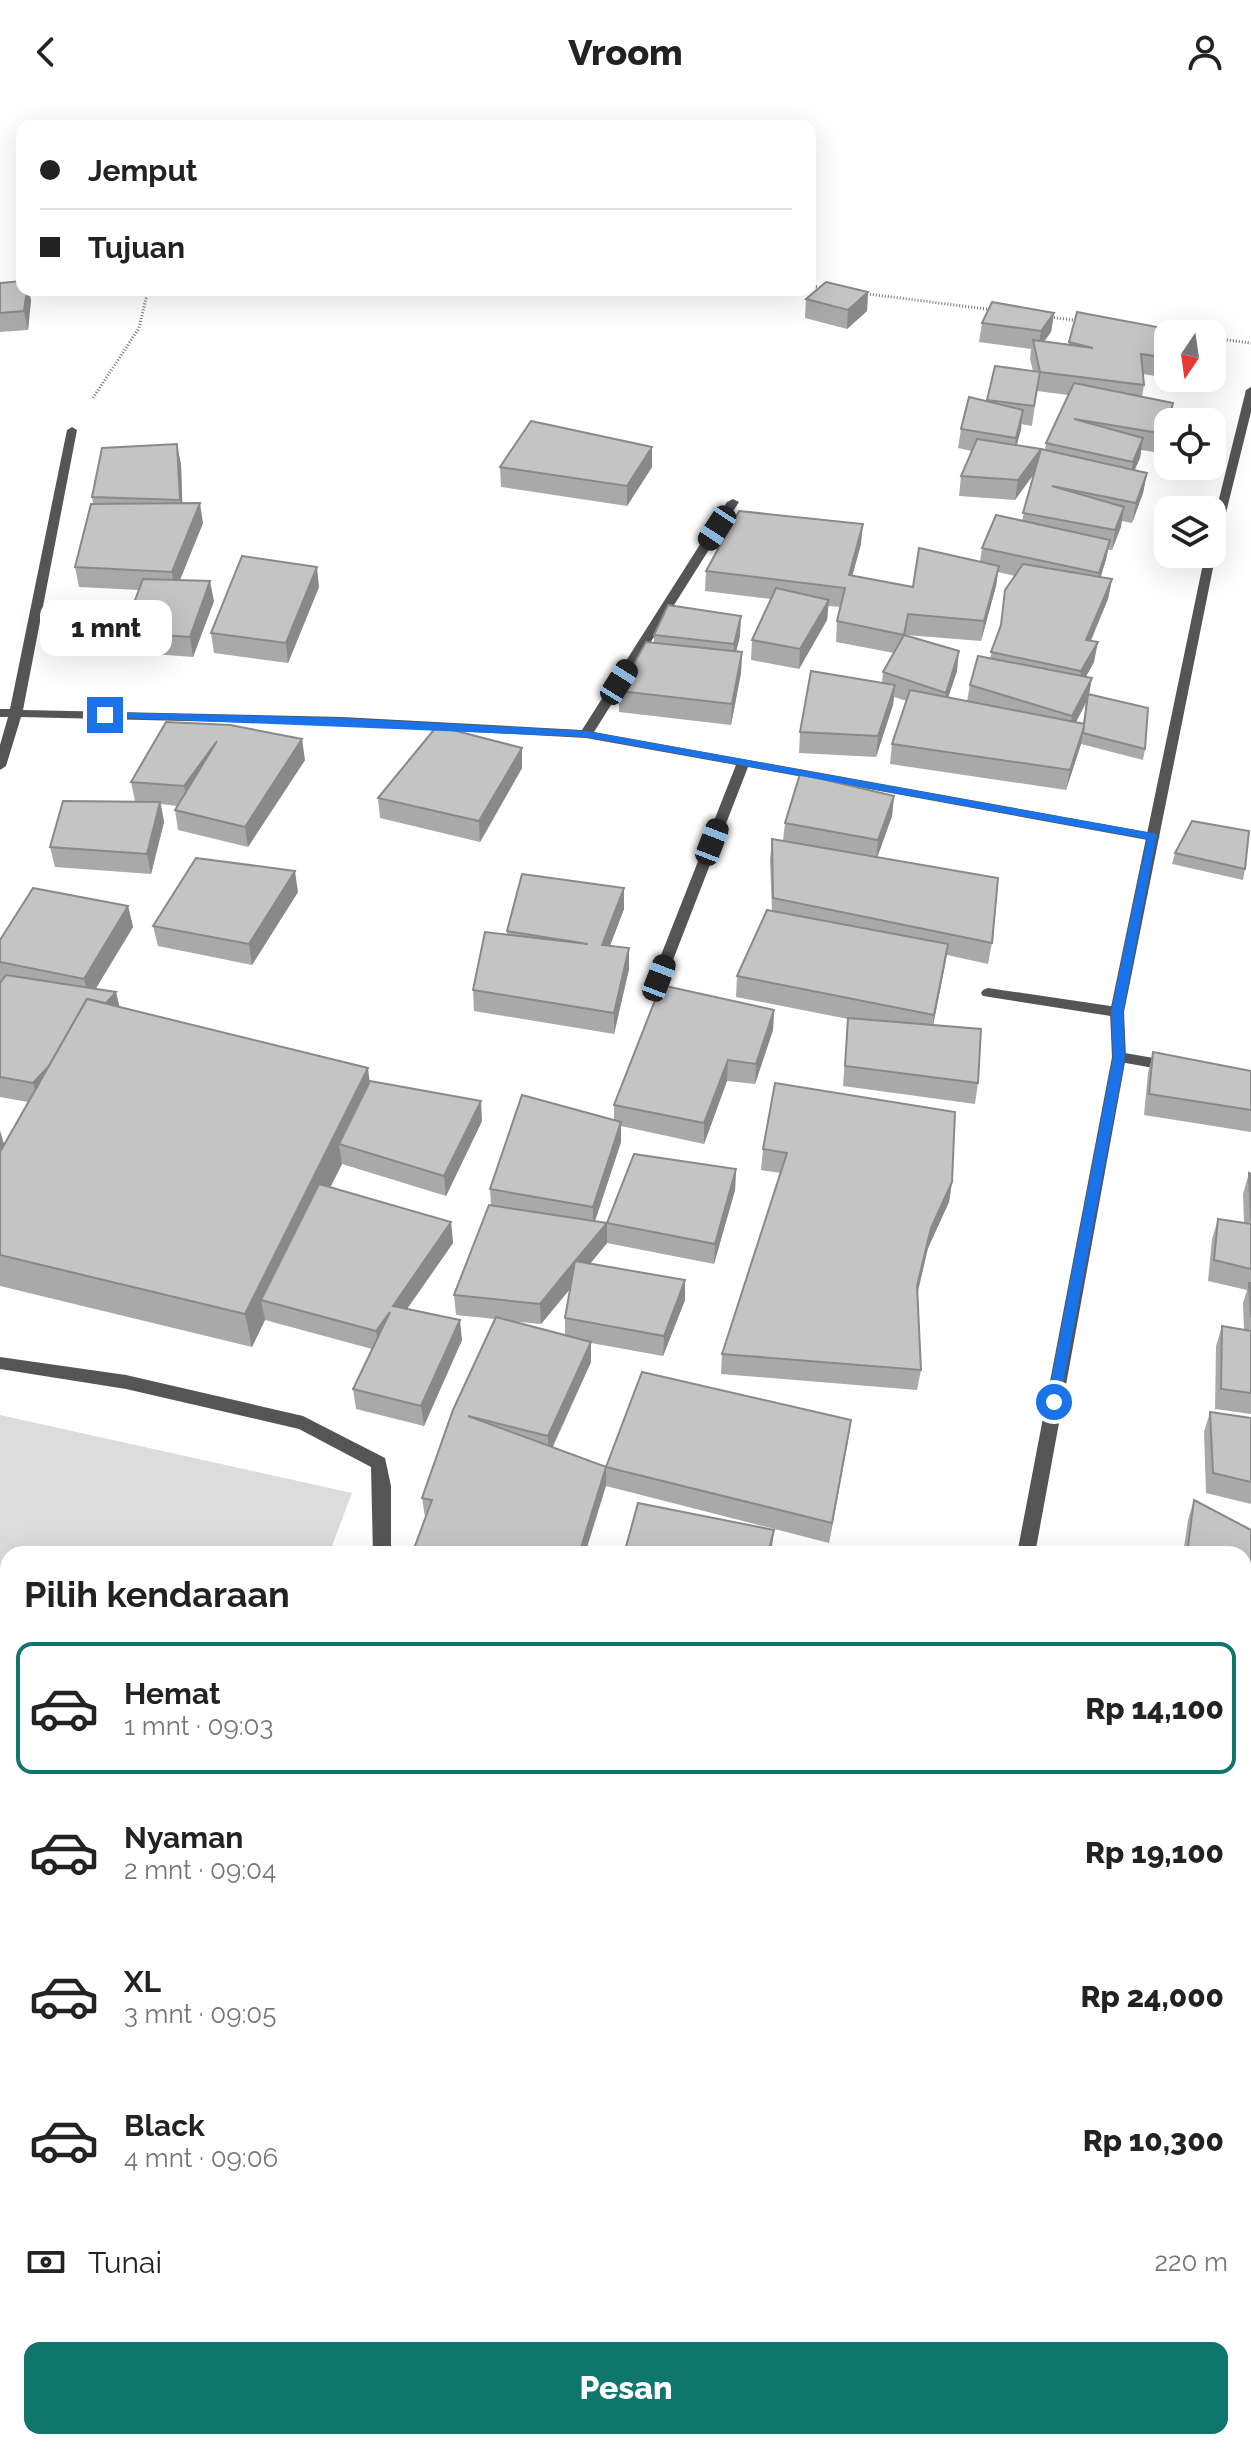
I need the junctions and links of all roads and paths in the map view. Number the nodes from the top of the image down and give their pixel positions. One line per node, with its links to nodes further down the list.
1 (816, 287): 2 (path)
2 (825, 288)
3 (856, 292): 5 (path)
4 (147, 296): 11 (path)
5 (996, 310)
6 (1042, 316): 7 (path)
7 (1089, 322)
8 (1226, 340): 9 (path)
9 (1251, 343)
10 (1251, 390): 12 (street)
11 (72, 430): 15 (street)
12 (1225, 496)
13 (733, 502): 17 (street)
14 (1209, 568): 20 (street)
15 (16, 712): 16 (street); 17 (street); 19 (street)
16 (0, 713)
17 (586, 734): 18 (street)
18 (744, 761): 20 (street); 21 (street)
19 (0, 766)
20 (1153, 837): 23 (street)
21 (659, 978)
22 (988, 993): 23 (street)
23 (1117, 1012): 24 (street)
24 (1119, 1057): 25 (street); 28 (street)
25 (1192, 1070)
26 (0, 1363): 27 (street)
27 (381, 1546)
28 (1027, 1546)

